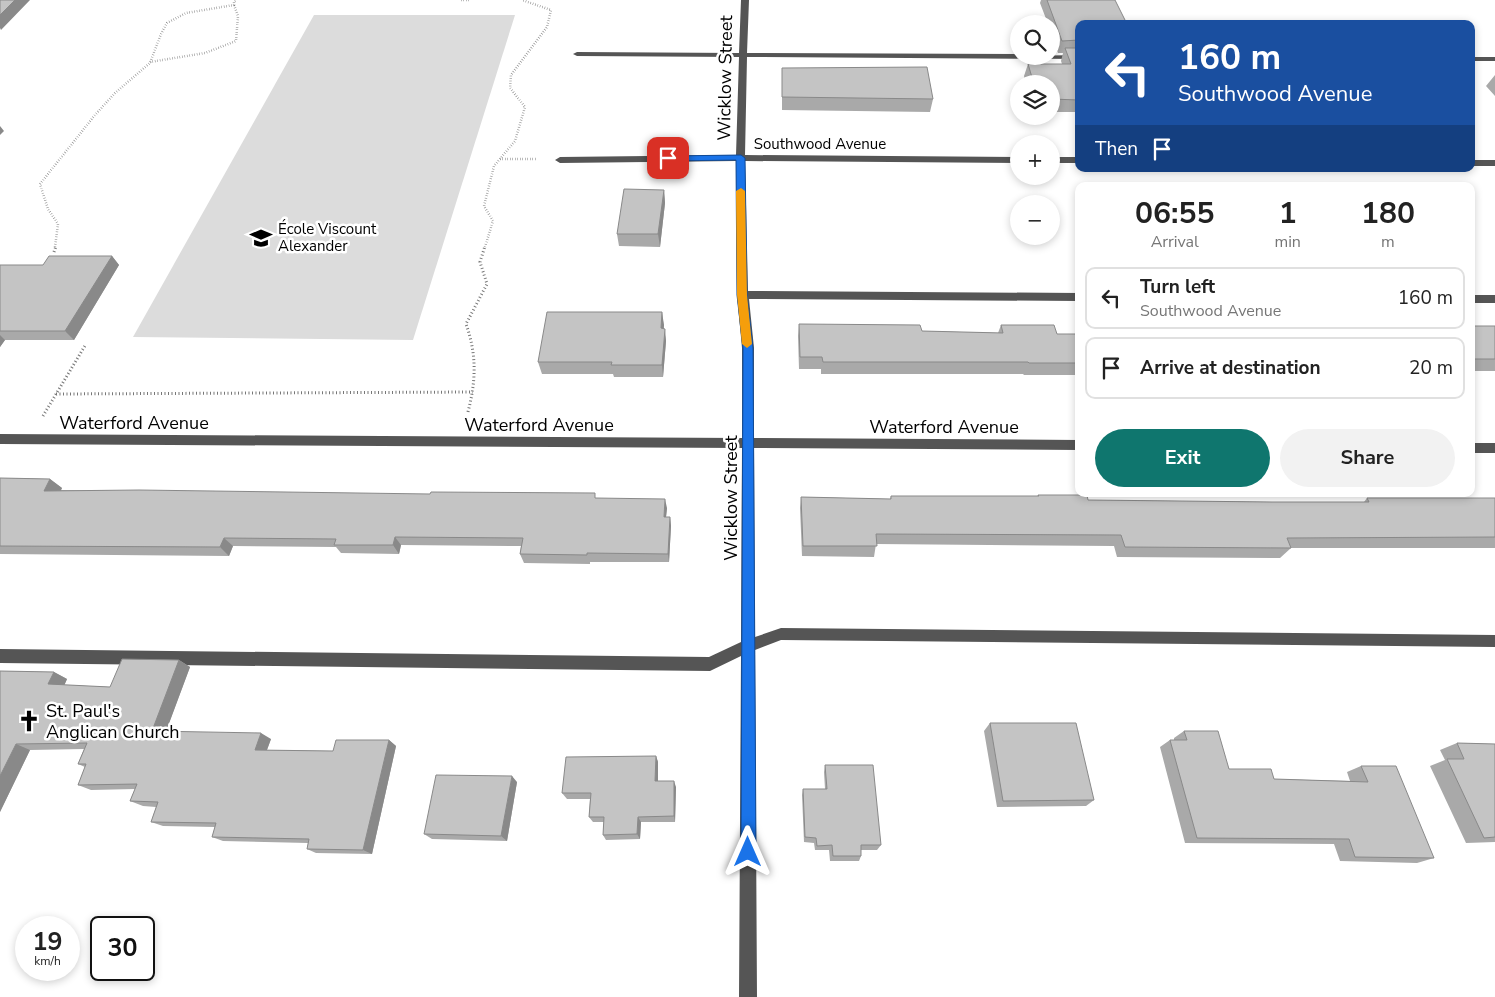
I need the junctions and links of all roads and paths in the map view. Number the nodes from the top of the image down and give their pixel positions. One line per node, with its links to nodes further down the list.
1 (237, 0): 6 (path)
2 (461, 0): 3 (path)
3 (470, 0)
4 (522, 0): 14 (path)
5 (745, 0): 8 (street, Wicklow Street)
6 (234, 5): 12 (path); 12 (path)
7 (577, 54): 8 (street)
8 (743, 55): 9 (street); 13 (street, Wicklow Street)
9 (1075, 57)
10 (1475, 59): 11 (street)
11 (1495, 59)
12 (150, 62): 21 (path)
13 (741, 158): 15 (street, Southwood Avenue); 16 (street, Southwood Avenue); 22 (street, Wicklow Street)
14 (500, 159): 15 (path); 27 (path)
15 (560, 160)
16 (1010, 160)
17 (1060, 160): 18 (street)
18 (1075, 160)
19 (1475, 163): 20 (street)
20 (1495, 163)
21 (54, 252)
22 (742, 295): 23 (street); 32 (street, Wicklow Street)
23 (1075, 297)
24 (1475, 299): 25 (street)
25 (1495, 299)
26 (86, 344): 28 (path)
27 (473, 392): 28 (path); 29 (path)
28 (56, 394): 31 (path)
29 (468, 412)
30 (0, 439): 31 (street, Waterford Avenue)
31 (29, 439): 32 (street, Waterford Avenue)
32 (748, 444): 33 (street, Waterford Avenue); 37 (street, Wicklow Street)
33 (1075, 445)
34 (1475, 448): 35 (street)
35 (1495, 448)
36 (1495, 641): 37 (street)
37 (748, 646): 38 (street); 39 (street, Wicklow Street)
38 (0, 656)
39 (748, 997)

